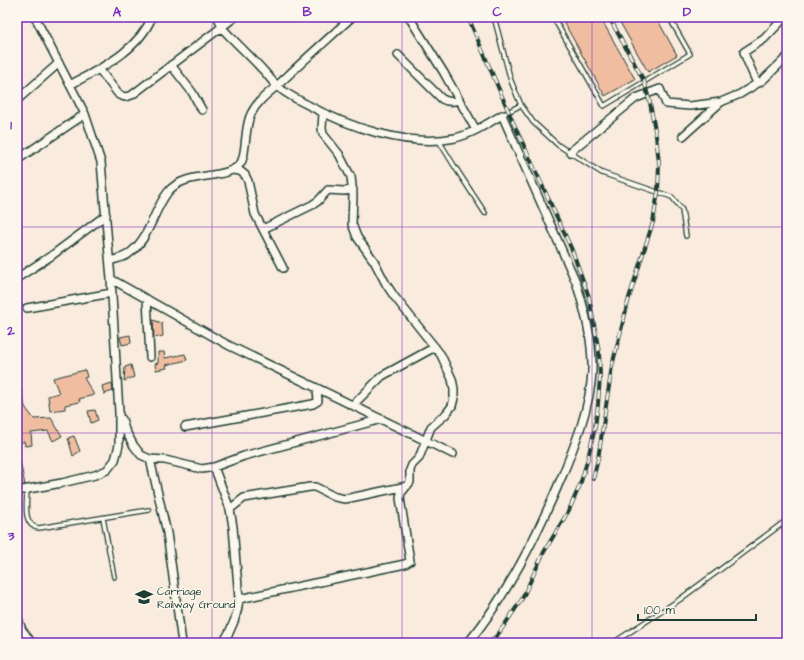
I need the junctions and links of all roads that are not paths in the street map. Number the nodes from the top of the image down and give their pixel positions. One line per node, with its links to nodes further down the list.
1 (35, 17): 14 (street)
2 (152, 17): 16 (street)
3 (218, 17): 11 (street)
4 (235, 17): 11 (street)
5 (352, 17): 19 (street)
6 (409, 17): 21 (street)
7 (494, 17): 23 (lane)
8 (553, 17): 9 (lane)
9 (669, 17)
10 (785, 17): 17 (street)
11 (222, 28): 15 (street); 19 (street)
12 (398, 55): 21 (street)
13 (787, 57): 17 (street)
14 (59, 63): 18 (street); 20 (street)
15 (171, 65): 16 (street); 24 (street)
16 (99, 69): 18 (street)
17 (757, 83): 22 (street)
18 (70, 85): 25 (street)
19 (277, 86): 26 (street); 33 (street)
20 (17, 100)
21 (459, 100): 28 (street)
22 (721, 102): 29 (street); 31 (street)
23 (521, 105): 27 (lane); 31 (lane)
24 (202, 110)
25 (85, 114): 32 (street); 36 (street)
26 (323, 114): 30 (street); 34 (street)
27 (502, 116): 28 (street); 70 (street)
28 (476, 130): 30 (street)
29 (683, 136)
30 (439, 140): 35 (lane)
31 (570, 152): 38 (lane)
32 (17, 160)
33 (232, 170): 37 (street); 39 (street)
34 (353, 190): 37 (street); 46 (street)
35 (485, 213)
36 (106, 215): 39 (street); 41 (street)
37 (263, 229): 40 (street)
38 (686, 236)
39 (110, 261): 42 (street)
40 (283, 268)
41 (17, 278)
42 (111, 279): 43 (street); 44 (street)
43 (112, 293): 45 (street); 50 (street)
44 (147, 299): 47 (street); 48 (street)
45 (27, 308)
46 (434, 347): 49 (street); 53 (street)
47 (150, 357)
48 (317, 388): 49 (street); 52 (street)
49 (353, 405): 51 (street)
50 (119, 412): 55 (street); 58 (street)
51 (382, 419): 53 (street); 56 (street)
52 (186, 427)
53 (426, 441): 54 (street); 57 (street)
54 (453, 454)
55 (150, 459): 56 (street); 68 (street)
56 (214, 467): 60 (street)
57 (408, 486): 60 (street); 65 (street)
58 (27, 489): 59 (street); 62 (lane)
59 (17, 491)
60 (230, 509): 65 (street)
61 (149, 510): 62 (lane)
62 (103, 518): 64 (lane)
63 (787, 520): 71 (lane)
64 (114, 578)
65 (239, 599): 69 (street)
66 (17, 616): 67 (street)
67 (32, 643)
68 (182, 643)
69 (223, 643)
70 (468, 643)
71 (613, 643)

